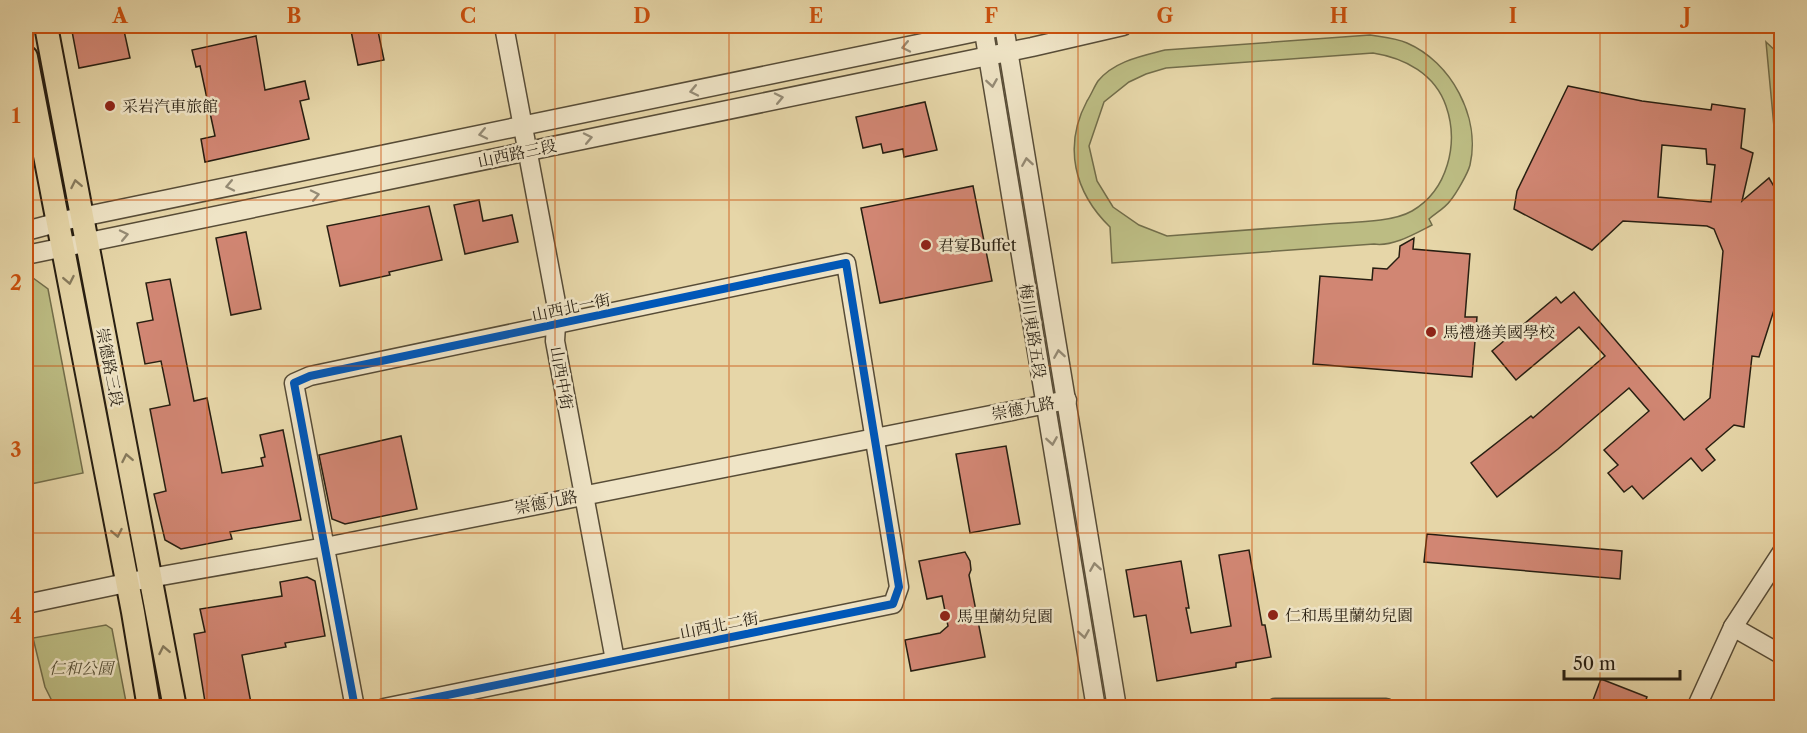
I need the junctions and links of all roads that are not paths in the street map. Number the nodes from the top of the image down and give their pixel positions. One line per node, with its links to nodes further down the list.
1 (46, 26): 11 (main road, 崇德路三段, one-way to 1)
2 (504, 26): 9 (street, 山西中街)
3 (1004, 26): 5 (street, 山西路三段); 6 (street, 梅川東路五段)
4 (1124, 26): 6 (street, 山西路三段)
5 (983, 28): 7 (street, 梅川東路五段); 9 (street, 山西路三段, one-way to 9)
6 (1008, 51): 7 (street, 山西路三段); 18 (street, 梅川東路五段, one-way to 6)
7 (987, 56): 10 (street, 山西路三段, one-way to 7); 19 (street, 梅川東路五段, one-way to 19)
8 (26, 57): 12 (main road, 崇德路三段)
9 (522, 126): 10 (street, 山西中街); 11 (street, 山西路三段, one-way to 11)
10 (527, 151): 14 (street, 山西路三段, one-way to 10); 17 (street, 山西中街)
11 (82, 217): 12 (street, 山西路三段); 14 (main road, 崇德路三段)
12 (57, 222): 13 (street, 山西路三段); 15 (main road, 崇德路三段)
13 (26, 231)
14 (87, 243): 15 (street, 山西路三段); 24 (main road, 崇德路三段, one-way to 14)
15 (62, 248): 16 (street, 山西路三段); 25 (main road, 崇德路三段, one-way to 25)
16 (26, 255)
17 (558, 323): 20 (street, 山西北一街); 21 (street, 山西中街); 22 (street, 山西北一街)
18 (1067, 400): 19 (street, 崇德九路); 35 (street, 梅川東路五段, one-way to 18)
19 (1046, 404): 20 (street, 崇德九路); 34 (street, 梅川東路五段, one-way to 34)
20 (875, 438): 21 (street, 崇德九路); 29 (street, 山西北二街)
21 (583, 495): 22 (street, 崇德九路); 29 (street, 山西中街)
22 (325, 547): 24 (street, 崇德九路); 32 (street)
23 (1782, 552): 27 (street)
24 (150, 578): 25 (street, 崇德九路); 31 (main road, 崇德路三段, one-way to 24)
25 (126, 583): 26 (street, 崇德九路); 30 (main road, 崇德路三段)
26 (26, 604)
27 (1733, 627): 28 (street); 38 (street)
28 (1782, 656)
29 (615, 660): 33 (street, 山西北二街)
30 (149, 708)
31 (175, 708)
32 (355, 708)
33 (384, 708)
34 (1096, 708)
35 (1117, 708)
36 (1275, 708): 37 (street)
37 (1386, 708)
38 (1696, 708)

